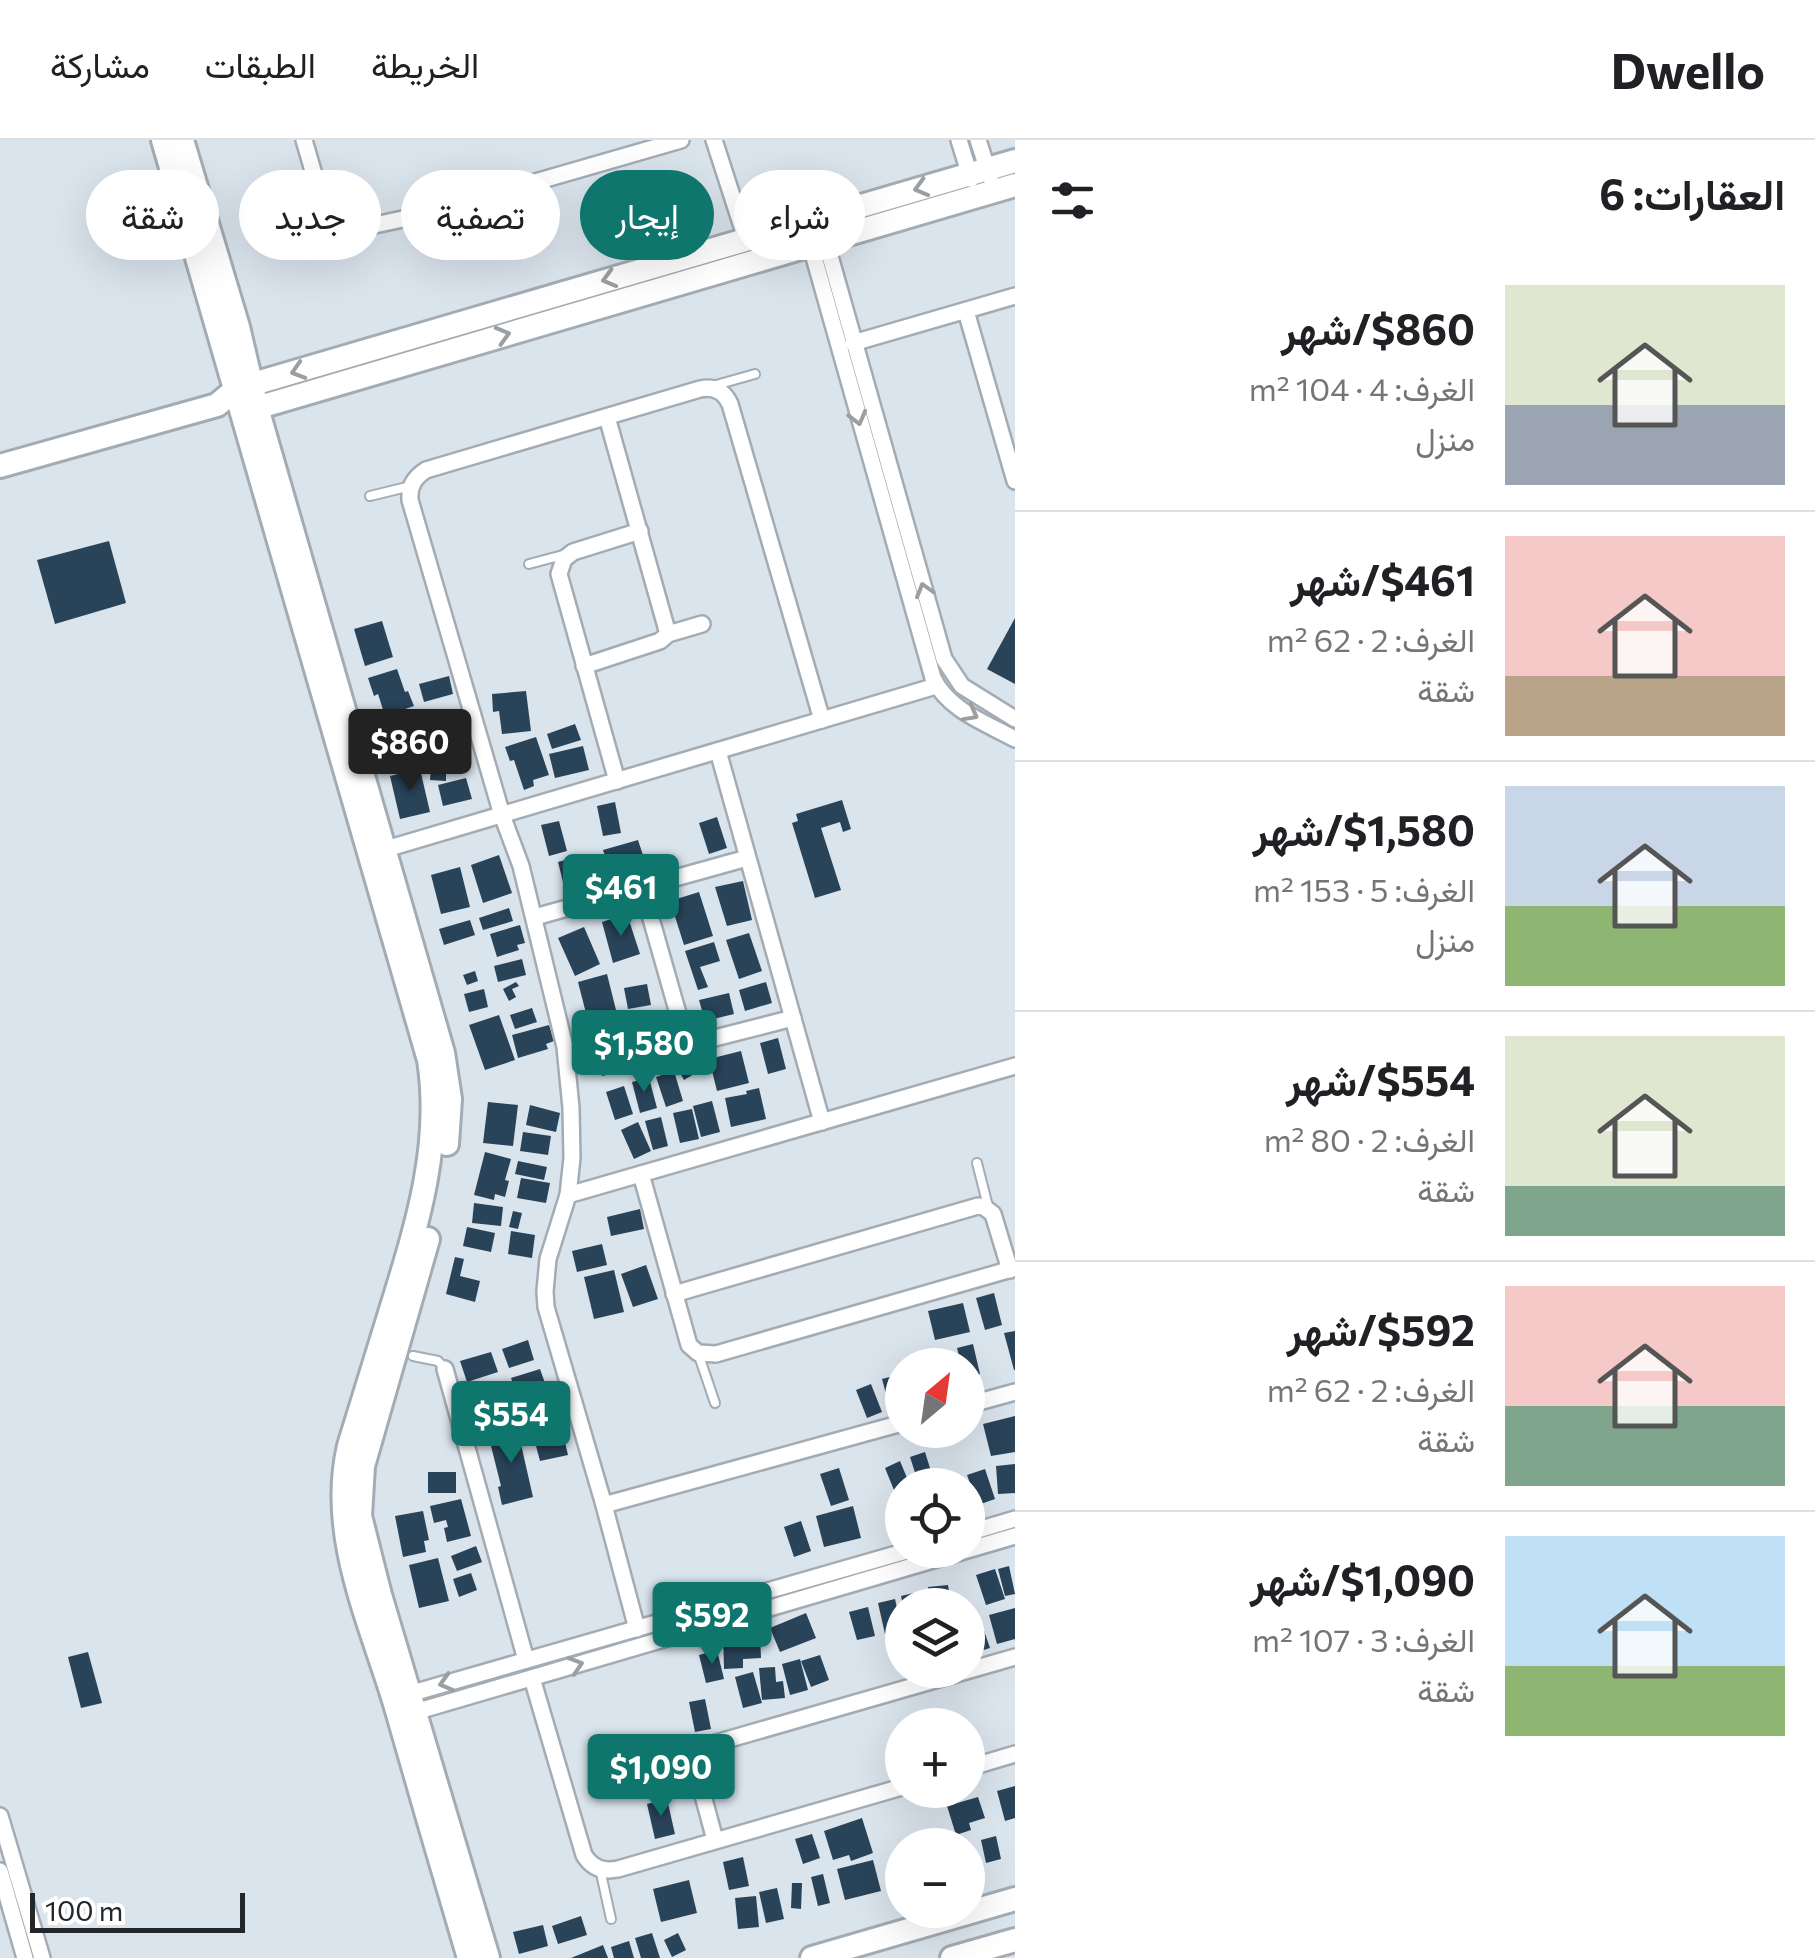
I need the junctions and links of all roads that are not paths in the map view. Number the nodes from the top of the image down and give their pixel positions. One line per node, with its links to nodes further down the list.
1 (163, 140): 23 (street)
2 (182, 140): 23 (street)
3 (304, 140): 4 (street)
4 (680, 140)
5 (714, 140): 10 (street)
6 (959, 140): 9 (street)
7 (978, 140): 9 (street)
8 (1015, 161): 9 (street)
9 (988, 183): 11 (street)
10 (734, 202)
11 (865, 217)
12 (734, 243): 18 (street, one-way to 18)
13 (734, 257): 20 (street, one-way to 13)
14 (823, 260): 30 (street, one-way to 30)
15 (825, 260): 19 (street)
16 (1015, 296): 17 (street)
17 (966, 311): 19 (street); 25 (street)
18 (455, 324): 20 (street); 23 (street, one-way to 23)
19 (853, 343): 30 (street)
20 (463, 346): 23 (street)
21 (755, 374): 22 (lane)
22 (706, 388): 24 (street); 39 (street)
23 (247, 398): 26 (street); 44 (street); 48 (street)
24 (606, 416): 28 (street); 31 (street)
25 (1008, 427): 27 (street)
26 (0, 466)
27 (1015, 480)
28 (411, 486): 29 (lane); 43 (street)
29 (370, 496)
30 (889, 499): 37 (street); 38 (street, one-way to 30)
31 (640, 531): 32 (street); 35 (street)
32 (573, 552): 33 (lane); 36 (street)
33 (529, 564)
34 (702, 624): 35 (street)
35 (668, 634): 36 (street)
36 (584, 666): 42 (street)
37 (936, 686): 39 (street); 40 (street, one-way to 40)
38 (1015, 719)
39 (822, 720): 41 (street)
40 (1015, 738)
41 (718, 751): 42 (street); 45 (street)
42 (617, 781): 43 (street)
43 (502, 815): 44 (street); 47 (street)
44 (386, 849): 48 (street)
45 (747, 858): 46 (street); 49 (street)
46 (642, 888): 47 (street); 50 (street)
47 (535, 918): 56 (street)
48 (420, 1000): 72 (street)
49 (793, 1018): 50 (street); 53 (street)
50 (703, 1041): 51 (lane)
51 (654, 1052)
52 (1015, 1066): 53 (street)
53 (822, 1122): 55 (street)
54 (977, 1163): 57 (lane)
55 (641, 1174): 56 (street); 59 (street)
56 (568, 1194): 67 (street)
57 (989, 1210): 58 (street); 59 (street)
58 (1012, 1269): 60 (street)
59 (674, 1294): 60 (street)
60 (698, 1353): 65 (lane)
61 (414, 1356): 62 (lane)
62 (445, 1369): 76 (street)
63 (1015, 1392): 64 (street)
64 (985, 1400)
65 (715, 1403)
66 (885, 1428): 67 (street)
67 (604, 1504): 74 (street)
68 (1015, 1519): 69 (street)
69 (985, 1528)
70 (1015, 1536): 73 (street)
71 (885, 1558): 73 (street)
72 (371, 1597): 78 (street); 95 (street)
73 (680, 1625): 74 (street); 77 (street, one-way to 73)
74 (636, 1629): 76 (street)
75 (1015, 1657): 79 (street)
76 (526, 1660): 78 (street, one-way to 78)
77 (532, 1678): 78 (street); 86 (street)
78 (412, 1703): 96 (street)
79 (696, 1753): 82 (lane); 85 (street)
80 (1015, 1754): 81 (street)
81 (985, 1763)
82 (646, 1768)
83 (885, 1792): 85 (street)
84 (0, 1816): 94 (street)
85 (716, 1840): 86 (street)
86 (600, 1869): 89 (lane)
87 (0, 1871): 90 (street)
88 (1015, 1899): 97 (street)
89 (611, 1919)
90 (19, 1935): 91 (street); 93 (street)
91 (0, 1940)
92 (1015, 1940): 98 (street)
93 (26, 1958)
94 (42, 1958)
95 (468, 1958)
96 (488, 1958)
97 (812, 1958)
98 (952, 1958)

